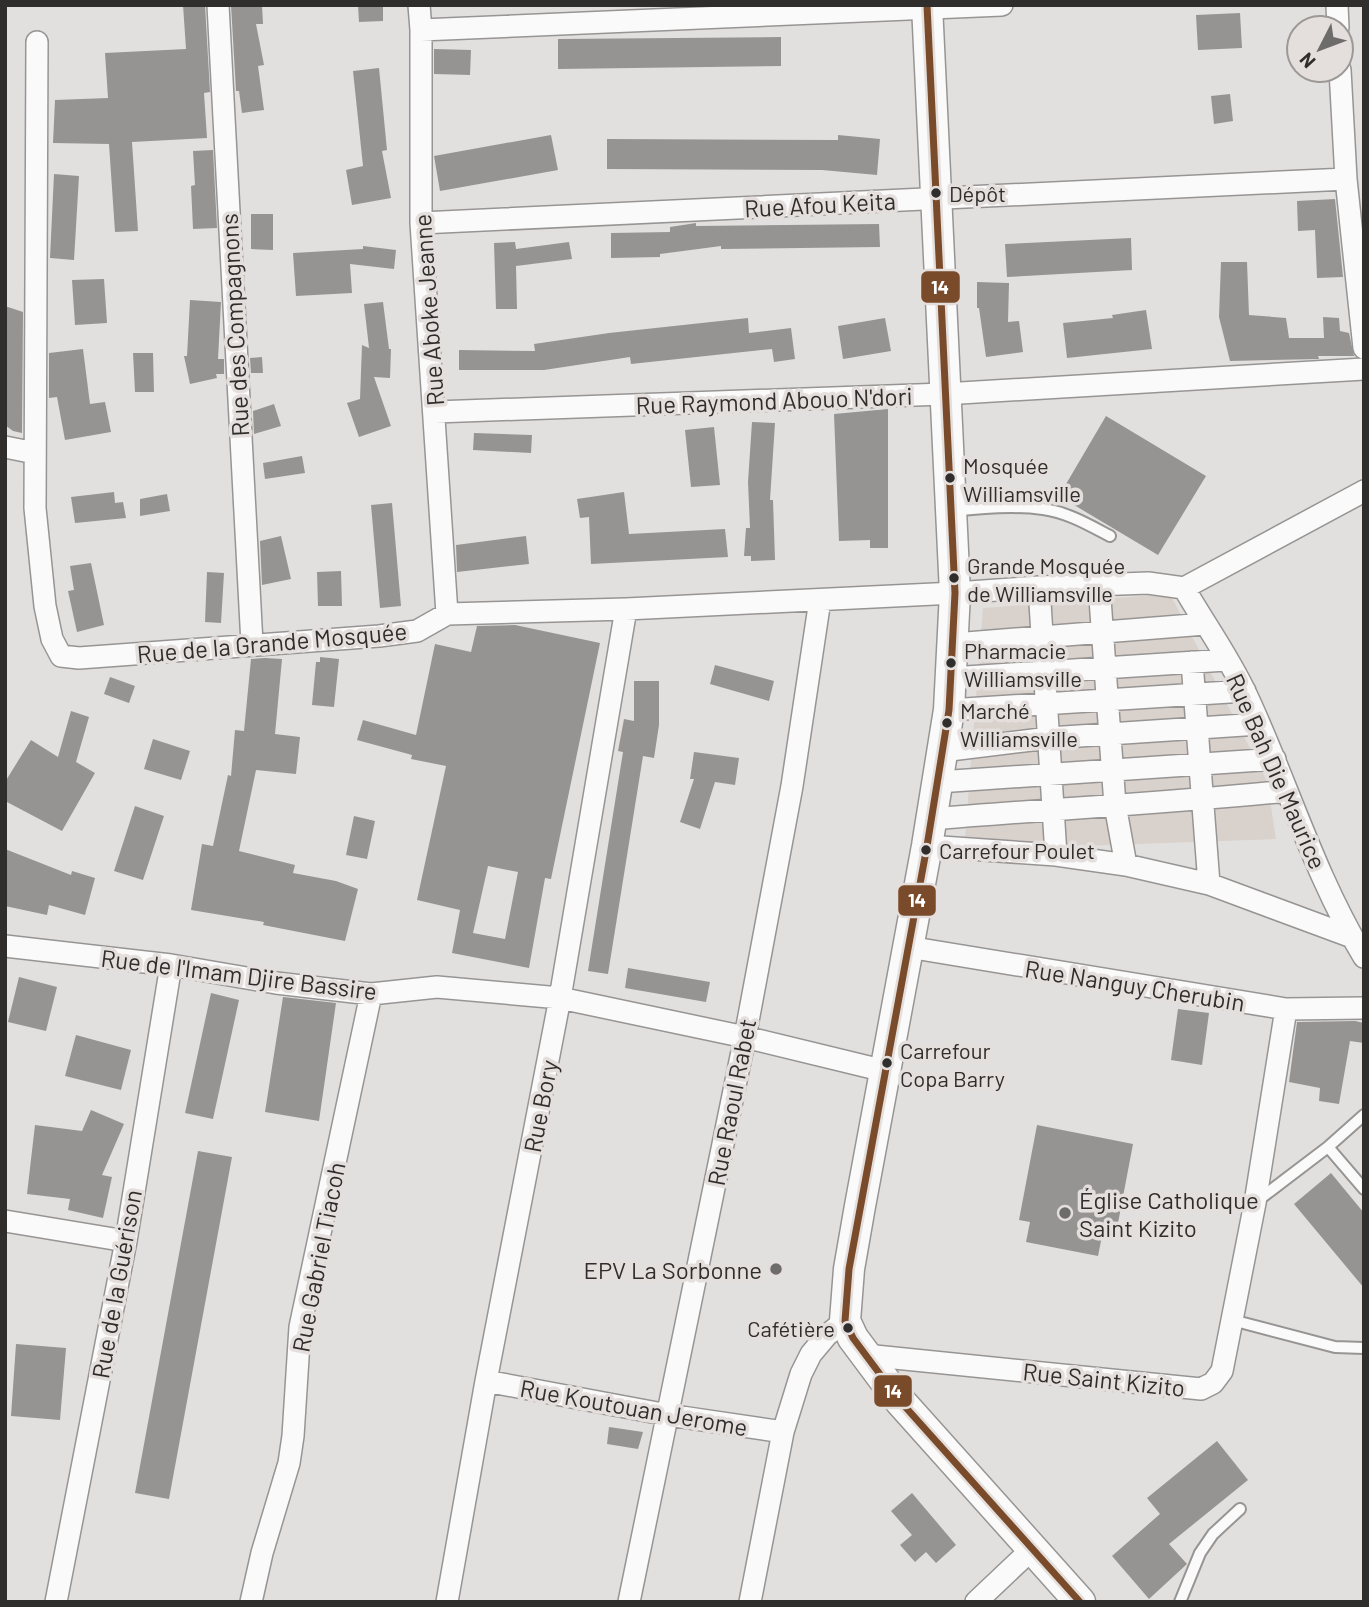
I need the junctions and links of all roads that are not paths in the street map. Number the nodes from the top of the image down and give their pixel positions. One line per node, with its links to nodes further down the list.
1 (218, 5): 30 (street, Rue des Compagnons)
2 (419, 5): 5 (street, Rue Aboke Jeanne)
3 (1002, 5): 4 (street)
4 (928, 7): 5 (street); 9 (street)
5 (421, 30): 10 (street, Rue Aboke Jeanne)
6 (37, 42): 16 (street, Rue de la Grande Mosquée)
7 (1341, 84): 8 (street)
8 (1346, 179): 9 (street, Rue Afou Keita); 11 (street)
9 (937, 199): 10 (street, Rue Afou Keita); 13 (street)
10 (421, 223): 14 (street, Rue Aboke Jeanne)
11 (1364, 348)
12 (1364, 369): 13 (street, Rue Raymond Abouo N'dori)
13 (944, 394): 14 (street, Rue Raymond Abouo N'dori); 18 (street)
14 (435, 412): 26 (street, Rue Aboke Jeanne)
15 (5, 447): 16 (street)
16 (35, 453): 30 (street, Rue de la Grande Mosquée)
17 (1364, 491): 22 (street)
18 (951, 512): 19 (lane); 23 (street)
19 (1110, 536)
20 (1099, 584): 21 (street, Rue de la Grande Mosquée); 22 (street, Rue de la Grande Mosquée); 28 (street)
21 (1039, 586): 23 (street, Rue de la Grande Mosquée); 29 (street)
22 (1184, 588): 27 (street, Rue Bah Die Maurice)
23 (955, 593): 24 (street, Rue de la Grande Mosquée); 31 (street)
24 (820, 600): 25 (street, Rue de la Grande Mosquée); 69 (street, Rue Raoul Rabet)
25 (626, 609): 26 (street, Rue de la Grande Mosquée); 66 (street, Rue Bory)
26 (447, 614): 30 (street, Rue de la Grande Mosquée)
27 (1205, 624): 28 (street); 32 (street, Rue Bah Die Maurice)
28 (1104, 632): 29 (street); 34 (street)
29 (1043, 636): 31 (street); 35 (street)
30 (252, 644)
31 (954, 644): 36 (street)
32 (1226, 660): 33 (street); 37 (street, Rue Bah Die Maurice)
33 (1192, 662): 34 (street); 38 (street)
34 (1106, 667): 35 (street); 39 (street)
35 (1045, 671): 36 (street); 40 (street)
36 (951, 678): 41 (street)
37 (1245, 691): 38 (street); 42 (street, Rue Bah Die Maurice)
38 (1194, 694): 39 (street); 43 (street)
39 (1108, 699): 40 (street); 44 (street)
40 (1047, 702): 41 (street); 45 (street)
41 (949, 710): 46 (street)
42 (1259, 724): 43 (street); 47 (street, Rue Bah Die Maurice)
43 (1197, 729): 44 (street); 48 (street)
44 (1111, 734): 45 (street); 49 (street)
45 (1049, 738): 46 (street); 50 (street)
46 (942, 751): 51 (street)
47 (1275, 759): 48 (street); 52 (street, Rue Bah Die Maurice)
48 (1199, 764): 49 (street); 53 (street)
49 (1113, 769): 50 (street); 54 (street)
50 (1052, 773): 51 (street); 55 (street)
51 (937, 782): 56 (street)
52 (1287, 791): 53 (street); 60 (street, Rue Bah Die Maurice)
53 (1201, 800): 54 (street); 59 (street)
54 (1115, 805): 55 (street); 58 (street)
55 (1054, 808): 56 (street); 57 (street)
56 (930, 832): 57 (street); 62 (street)
57 (1056, 855): 58 (street)
58 (1126, 865): 59 (street)
59 (1209, 884): 60 (street)
60 (1352, 937): 63 (street, Rue Bah Die Maurice)
61 (5, 946): 64 (street, Rue de l'Imam Djire Bassire)
62 (908, 947): 68 (street, Rue Nanguy Cherubin); 70 (street)
63 (1364, 957)
64 (171, 965): 65 (street, Rue de l'Imam Djire Bassire); 76 (street, Rue de la Guérison)
65 (371, 994): 66 (street, Rue de l'Imam Djire Bassire); 87 (street, Rue Gabriel Tiacoh)
66 (560, 998): 69 (street, Rue de l'Imam Djire Bassire); 81 (street, Rue Bory)
67 (1364, 1008): 68 (street, Rue Nanguy Cherubin)
68 (1286, 1009): 74 (street, Rue Saint Kizito)
69 (745, 1037): 70 (street, Rue de l'Imam Djire Bassire); 82 (street, Rue Raoul Rabet)
70 (885, 1071): 78 (street)
71 (1364, 1115): 72 (lane)
72 (1328, 1147): 73 (lane); 74 (lane)
73 (1364, 1189)
74 (1255, 1202): 77 (street, Rue Saint Kizito)
75 (5, 1221): 76 (street)
76 (126, 1241): 86 (street, Rue de la Guérison)
77 (1232, 1320): 79 (lane); 80 (street, Rue Saint Kizito)
78 (845, 1321): 80 (street); 83 (street)
79 (1364, 1348)
80 (865, 1355): 85 (street)
81 (486, 1381): 82 (street, Rue Koutouan Jerome); 88 (street, Rue Bory)
82 (668, 1415): 83 (street, Rue Koutouan Jerome); 89 (street, Rue Raoul Rabet)
83 (783, 1432): 90 (street)
84 (1240, 1509): 93 (lane)
85 (1032, 1549): 91 (street); 92 (street)
86 (56, 1602)
87 (251, 1602)
88 (447, 1602)
89 (629, 1602)
90 (750, 1602)
91 (976, 1602)
92 (1080, 1602)
93 (1180, 1602)

